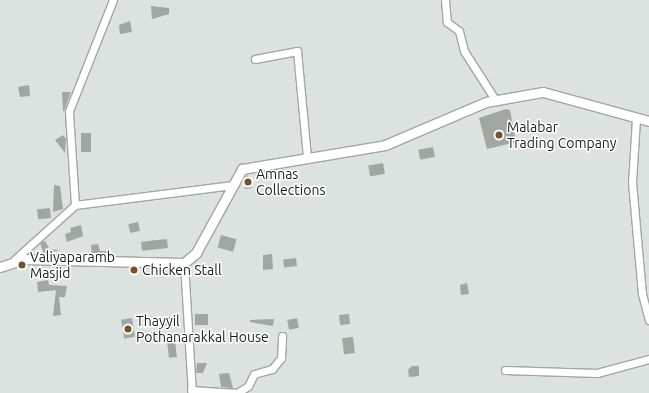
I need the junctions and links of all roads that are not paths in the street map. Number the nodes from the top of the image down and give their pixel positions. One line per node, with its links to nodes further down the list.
1 (113, 0): 9 (street)
2 (445, 0): 4 (street)
3 (255, 59): 7 (street)
4 (496, 100): 5 (main road); 7 (main road)
5 (636, 119): 6 (main road); 13 (street)
6 (649, 121)
7 (307, 156): 8 (main road)
8 (232, 185): 9 (street); 11 (main road)
9 (75, 205): 10 (street)
10 (14, 260): 11 (main road); 12 (main road)
11 (184, 264): 17 (street)
12 (0, 267)
13 (649, 320)
14 (282, 336): 17 (street)
15 (649, 359): 16 (street)
16 (505, 370)
17 (192, 392)

